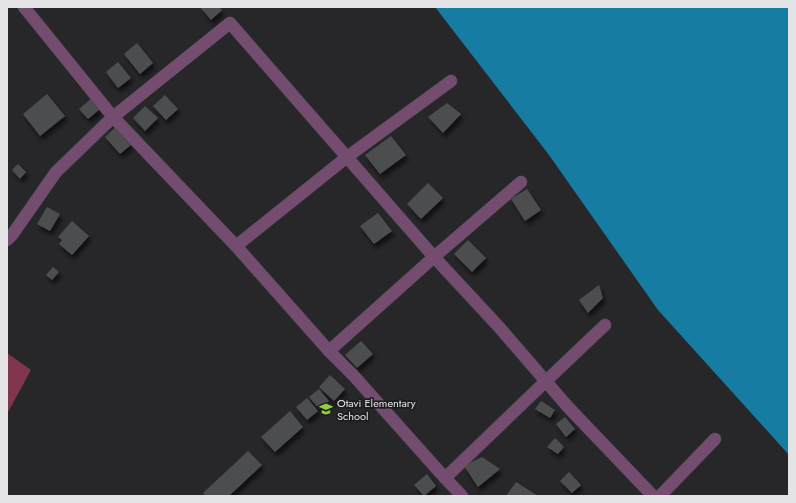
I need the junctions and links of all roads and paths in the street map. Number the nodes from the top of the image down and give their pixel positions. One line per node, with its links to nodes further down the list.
1 (24, 7): 3 (street)
2 (451, 81): 4 (street)
3 (113, 117): 4 (street); 6 (street); 7 (street)
4 (348, 157): 7 (street); 8 (street)
5 (521, 182): 8 (street)
6 (7, 240)
7 (236, 246): 10 (street)
8 (434, 257): 10 (street); 11 (street)
9 (605, 325): 11 (street)
10 (329, 351): 13 (street)
11 (546, 380): 13 (street); 15 (street)
12 (715, 439): 16 (street)
13 (444, 478): 14 (street)
14 (462, 496)
15 (653, 496)
16 (660, 496)

